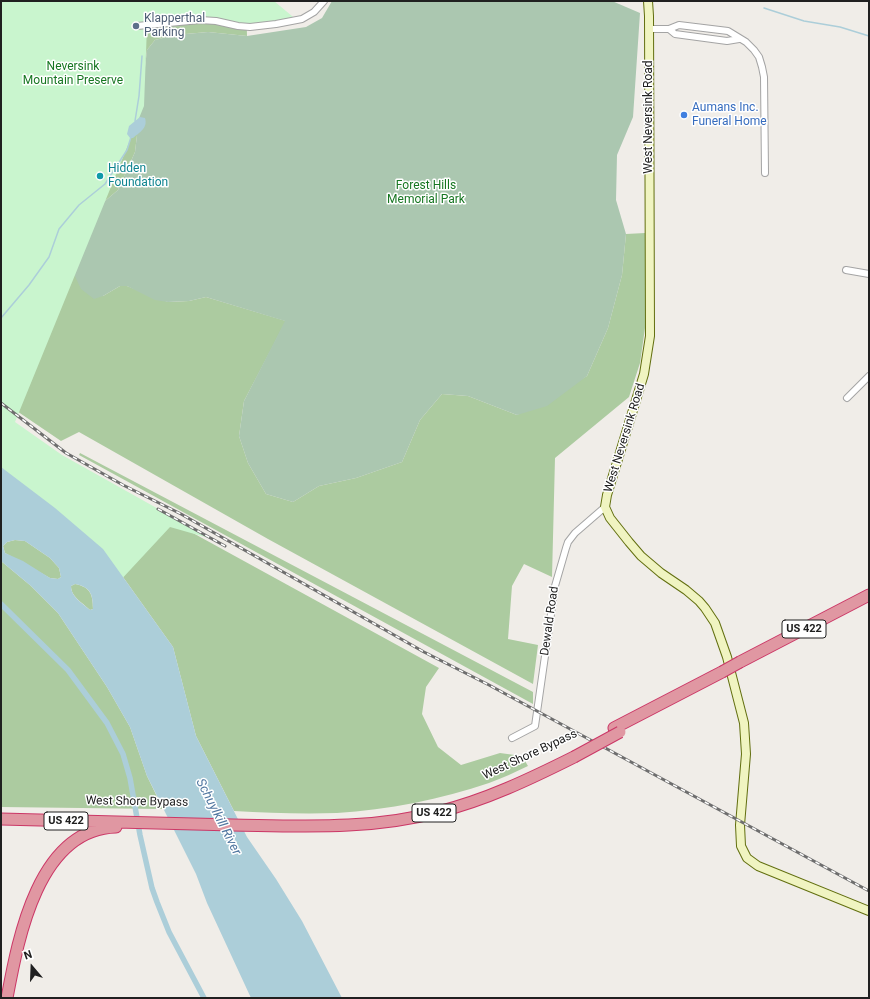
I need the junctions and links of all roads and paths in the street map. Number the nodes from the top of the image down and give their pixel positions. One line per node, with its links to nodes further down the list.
1 (324, 1): 3 (street)
2 (648, 1): 4 (street, West Neversink Road)
3 (136, 26)
4 (649, 29): 5 (street); 12 (street, West Neversink Road)
5 (669, 29): 6 (street); 6 (street)
6 (739, 39): 7 (street)
7 (765, 173)
8 (846, 270): 9 (street)
9 (869, 274)
10 (869, 376): 11 (street)
11 (847, 398)
12 (605, 507): 16 (street, Dewald Road); 21 (street, West Neversink Road)
13 (869, 595): 15 (highway, West Shore Bypass / US 422)
14 (869, 602): 15 (highway, West Shore Bypass / US 422)
15 (741, 665): 20 (highway, West Shore Bypass / US 422, bridge)
16 (512, 738)
17 (1, 812): 19 (highway, West Shore Bypass / US 422)
18 (1, 819): 19 (highway, West Shore Bypass / US 422)
19 (131, 821): 20 (highway, West Shore Bypass / US 422); 20 (highway, West Shore Bypass / US 422); 22 (highway)
20 (282, 822)
21 (869, 911)
22 (7, 998)

